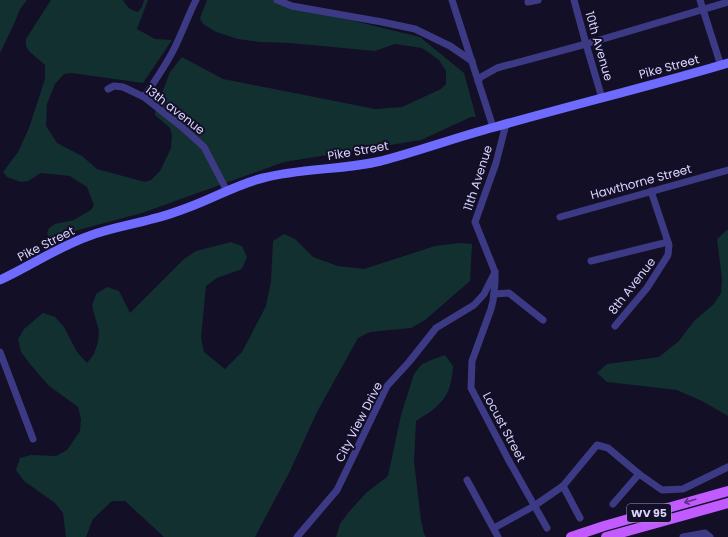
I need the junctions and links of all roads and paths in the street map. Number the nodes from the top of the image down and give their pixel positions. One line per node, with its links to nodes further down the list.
1 (196, 0): 15 (street)
2 (276, 0): 11 (street)
3 (452, 0): 11 (street)
4 (538, 0): 7 (street)
5 (574, 0): 10 (street, 10th Avenue)
6 (700, 0): 9 (street)
7 (528, 2)
8 (728, 2): 9 (street)
9 (703, 9): 10 (street); 12 (street)
10 (586, 44): 13 (street); 16 (street, 10th Avenue)
11 (472, 61): 13 (street)
12 (724, 65): 16 (main road, Pike Street)
13 (478, 81): 18 (street)
14 (108, 89): 15 (street, 13th avenue)
15 (144, 97): 20 (street, 13th avenue)
16 (602, 98): 17 (main road, Pike Street)
17 (506, 124): 18 (main road, Pike Street); 25 (street, 11th Avenue)
18 (492, 128): 20 (main road, Pike Street)
19 (728, 170): 21 (street, Hawthorne Street)
20 (227, 191): 26 (main road, Pike Street)
21 (651, 191): 22 (street, Hawthorne Street); 23 (street, 8th Avenue)
22 (560, 217)
23 (668, 242): 24 (street); 30 (street, 8th Avenue)
24 (591, 261)
25 (495, 272): 27 (street, 11th Avenue); 45 (street, City View Drive)
26 (0, 280)
27 (495, 283): 28 (street, Locust Street)
28 (494, 294): 29 (street); 40 (street, Locust Street)
29 (543, 320)
30 (615, 326)
31 (0, 352): 32 (street)
32 (33, 439)
33 (728, 467): 34 (street)
34 (639, 474): 36 (street); 39 (street)
35 (467, 480): 42 (street)
36 (563, 486): 40 (street); 41 (street)
37 (728, 491): 47 (main road, WV 95, one-way to 47)
38 (728, 503): 48 (main road, WV 95)
39 (613, 504)
40 (534, 506): 42 (street); 43 (street, Locust Street)
41 (580, 518)
42 (494, 528): 46 (street)
43 (547, 528)
44 (707, 535): 49 (street)
45 (298, 537)
46 (498, 537)
47 (571, 537)
48 (606, 537)
49 (683, 537)

